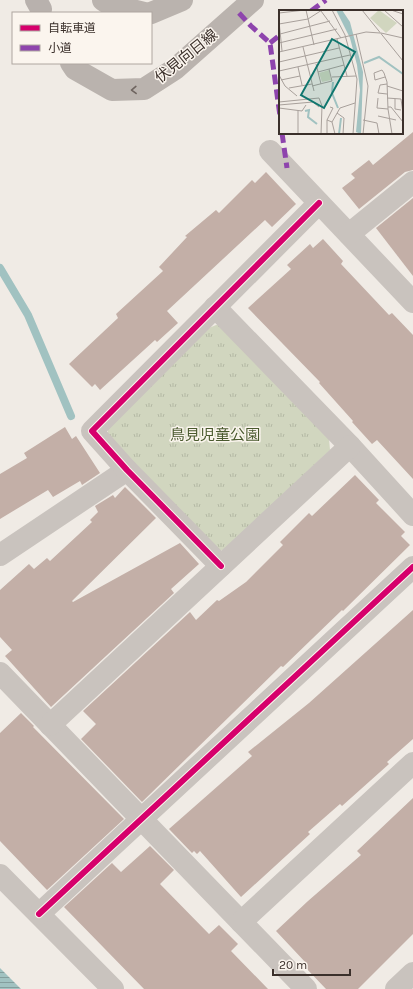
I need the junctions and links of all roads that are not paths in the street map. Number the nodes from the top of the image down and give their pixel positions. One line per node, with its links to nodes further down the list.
1 (103, 0): 4 (street)
2 (182, 0): 5 (street)
3 (253, 0): 6 (street, 伏見向日線, one-way to 6)
4 (140, 12)
5 (152, 13)
6 (72, 64)
7 (270, 151): 9 (street)
8 (413, 182): 10 (street)
9 (319, 203): 10 (street); 12 (street)
10 (349, 234): 11 (street)
11 (413, 302)
12 (216, 307): 13 (street); 14 (street)
13 (350, 446): 15 (street); 17 (street)
14 (127, 470): 16 (street); 17 (street)
15 (413, 515)
16 (0, 555)
17 (221, 566): 20 (street)
18 (413, 567): 22 (street)
19 (0, 672): 20 (street)
20 (50, 724): 22 (street)
21 (413, 763): 25 (street)
22 (142, 820): 24 (street); 25 (street)
23 (0, 875): 24 (street)
24 (39, 914): 27 (street)
25 (241, 922): 28 (street)
26 (413, 973): 29 (street)
27 (113, 989)
28 (306, 989)
29 (396, 989)

